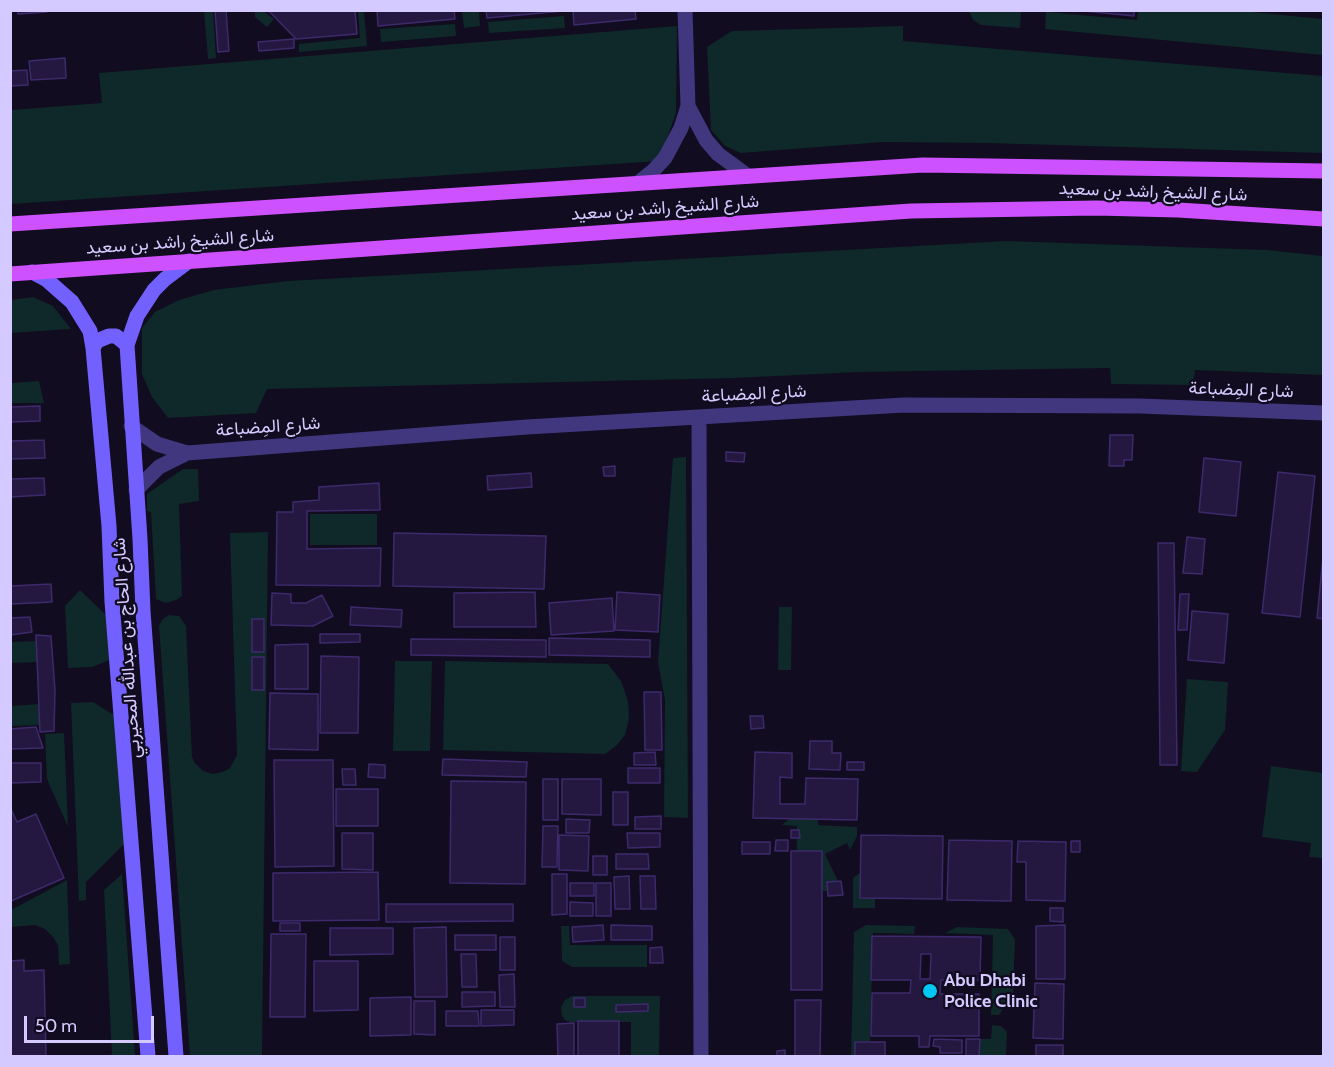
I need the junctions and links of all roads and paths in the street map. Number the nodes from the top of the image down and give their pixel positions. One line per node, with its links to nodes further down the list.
1 (685, 10): 2 (street)
2 (688, 106): 4 (street); 5 (street)
3 (1323, 171): 4 (main road, شارع الشيخ راشد بن سعيد)
4 (748, 176): 5 (main road, شارع الشيخ راشد بن سعيد)
5 (638, 183): 7 (main road, شارع الشيخ راشد بن سعيد)
6 (1323, 219): 8 (main road, شارع الشيخ راشد بن سعيد)
7 (10, 224)
8 (189, 261): 9 (main road, شارع الشيخ راشد بن سعيد); 11 (street, شارع الحاج بن عبدالله المحيربي)
9 (32, 272): 10 (main road, شارع الشيخ راشد بن سعيد); 12 (street, شارع الحاج بن عبدالله المحيربي)
10 (10, 274)
11 (127, 345): 12 (street); 15 (street, شارع الحاج بن عبدالله المحيربي)
12 (93, 348): 18 (street, شارع الحاج بن عبدالله المحيربي)
13 (1323, 413): 14 (street, شارع المِضباعة)
14 (699, 417): 16 (street, شارع المِضباعة); 20 (street)
15 (131, 426): 16 (street, شارع المِضباعة); 17 (street, شارع الحاج بن عبدالله المحيربي)
16 (187, 453): 17 (street, شارع المِضباعة)
17 (136, 490): 19 (street, شارع الحاج بن عبدالله المحيربي)
18 (148, 1056)
19 (176, 1056)
20 (701, 1056)

